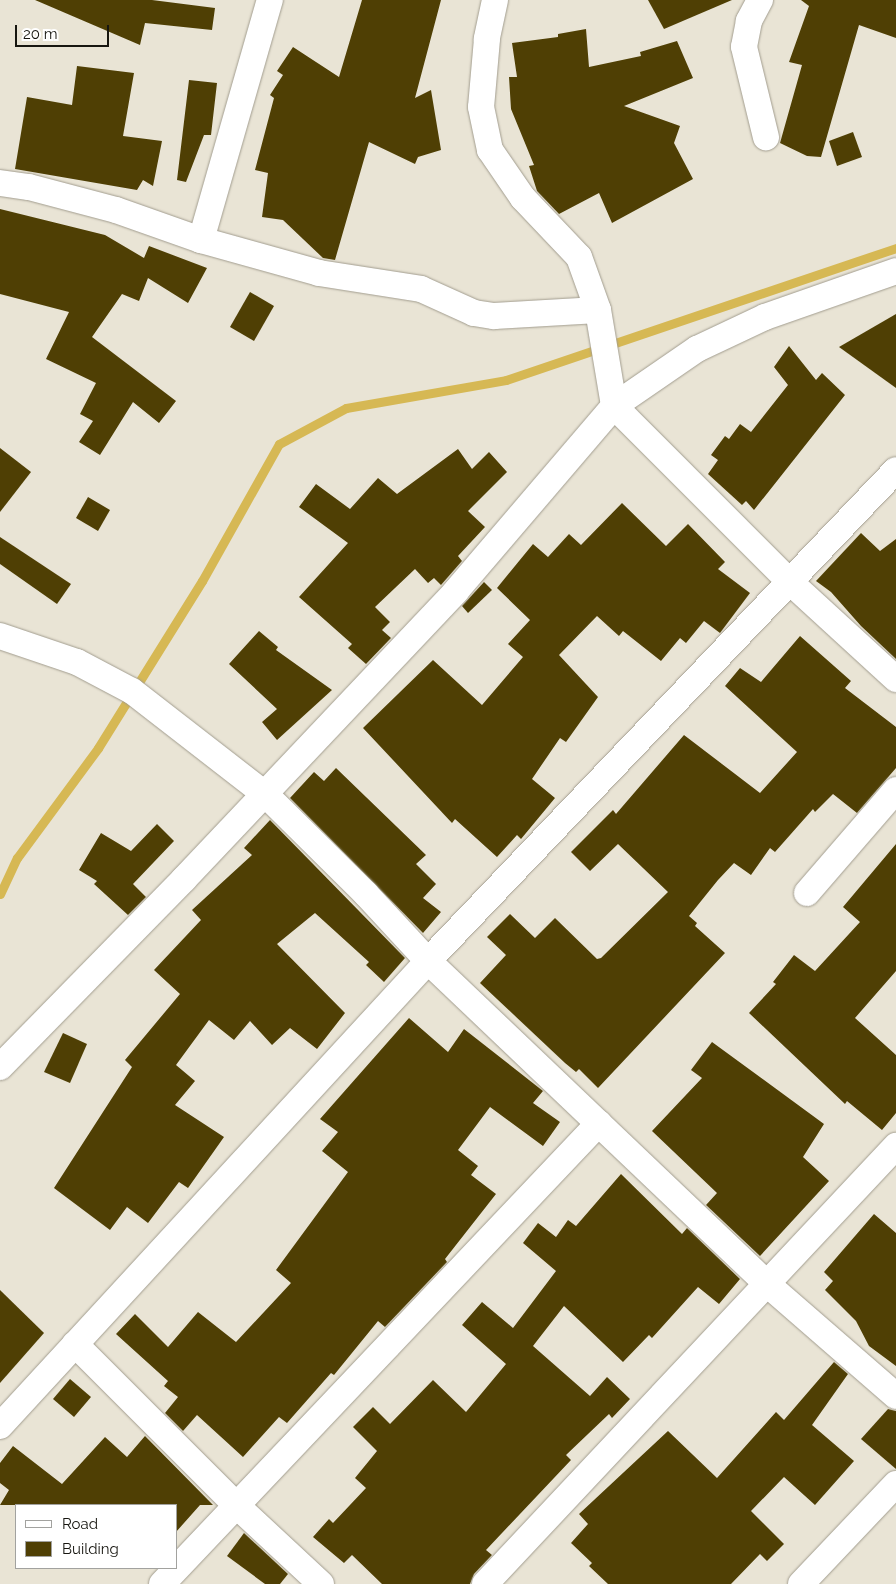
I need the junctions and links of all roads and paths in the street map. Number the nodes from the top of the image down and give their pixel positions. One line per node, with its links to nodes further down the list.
1 (270, 0): 6 (street)
2 (495, 0): 8 (street)
3 (760, 0): 4 (street)
4 (766, 138)
5 (0, 183): 6 (street)
6 (202, 240): 8 (street)
7 (896, 271): 9 (street)
8 (598, 310): 9 (street)
9 (614, 406): 11 (street); 15 (street)
10 (896, 470): 11 (street)
11 (789, 581): 13 (street); 17 (street)
12 (0, 636): 15 (street)
13 (896, 679)
14 (896, 790): 16 (street)
15 (265, 794): 17 (street); 18 (street)
16 (807, 893)
17 (428, 961): 19 (street); 22 (street)
18 (0, 1067)
19 (599, 1123): 21 (street); 26 (street)
20 (896, 1146): 21 (street)
21 (766, 1283): 23 (street); 31 (street)
22 (75, 1344): 24 (street); 26 (street)
23 (896, 1396)
24 (0, 1426)
25 (896, 1484): 32 (street)
26 (236, 1506): 27 (street); 30 (street)
27 (178, 1567)
28 (176, 1569): 29 (street)
29 (162, 1584)
30 (321, 1584)
31 (485, 1584)
32 (801, 1584)

